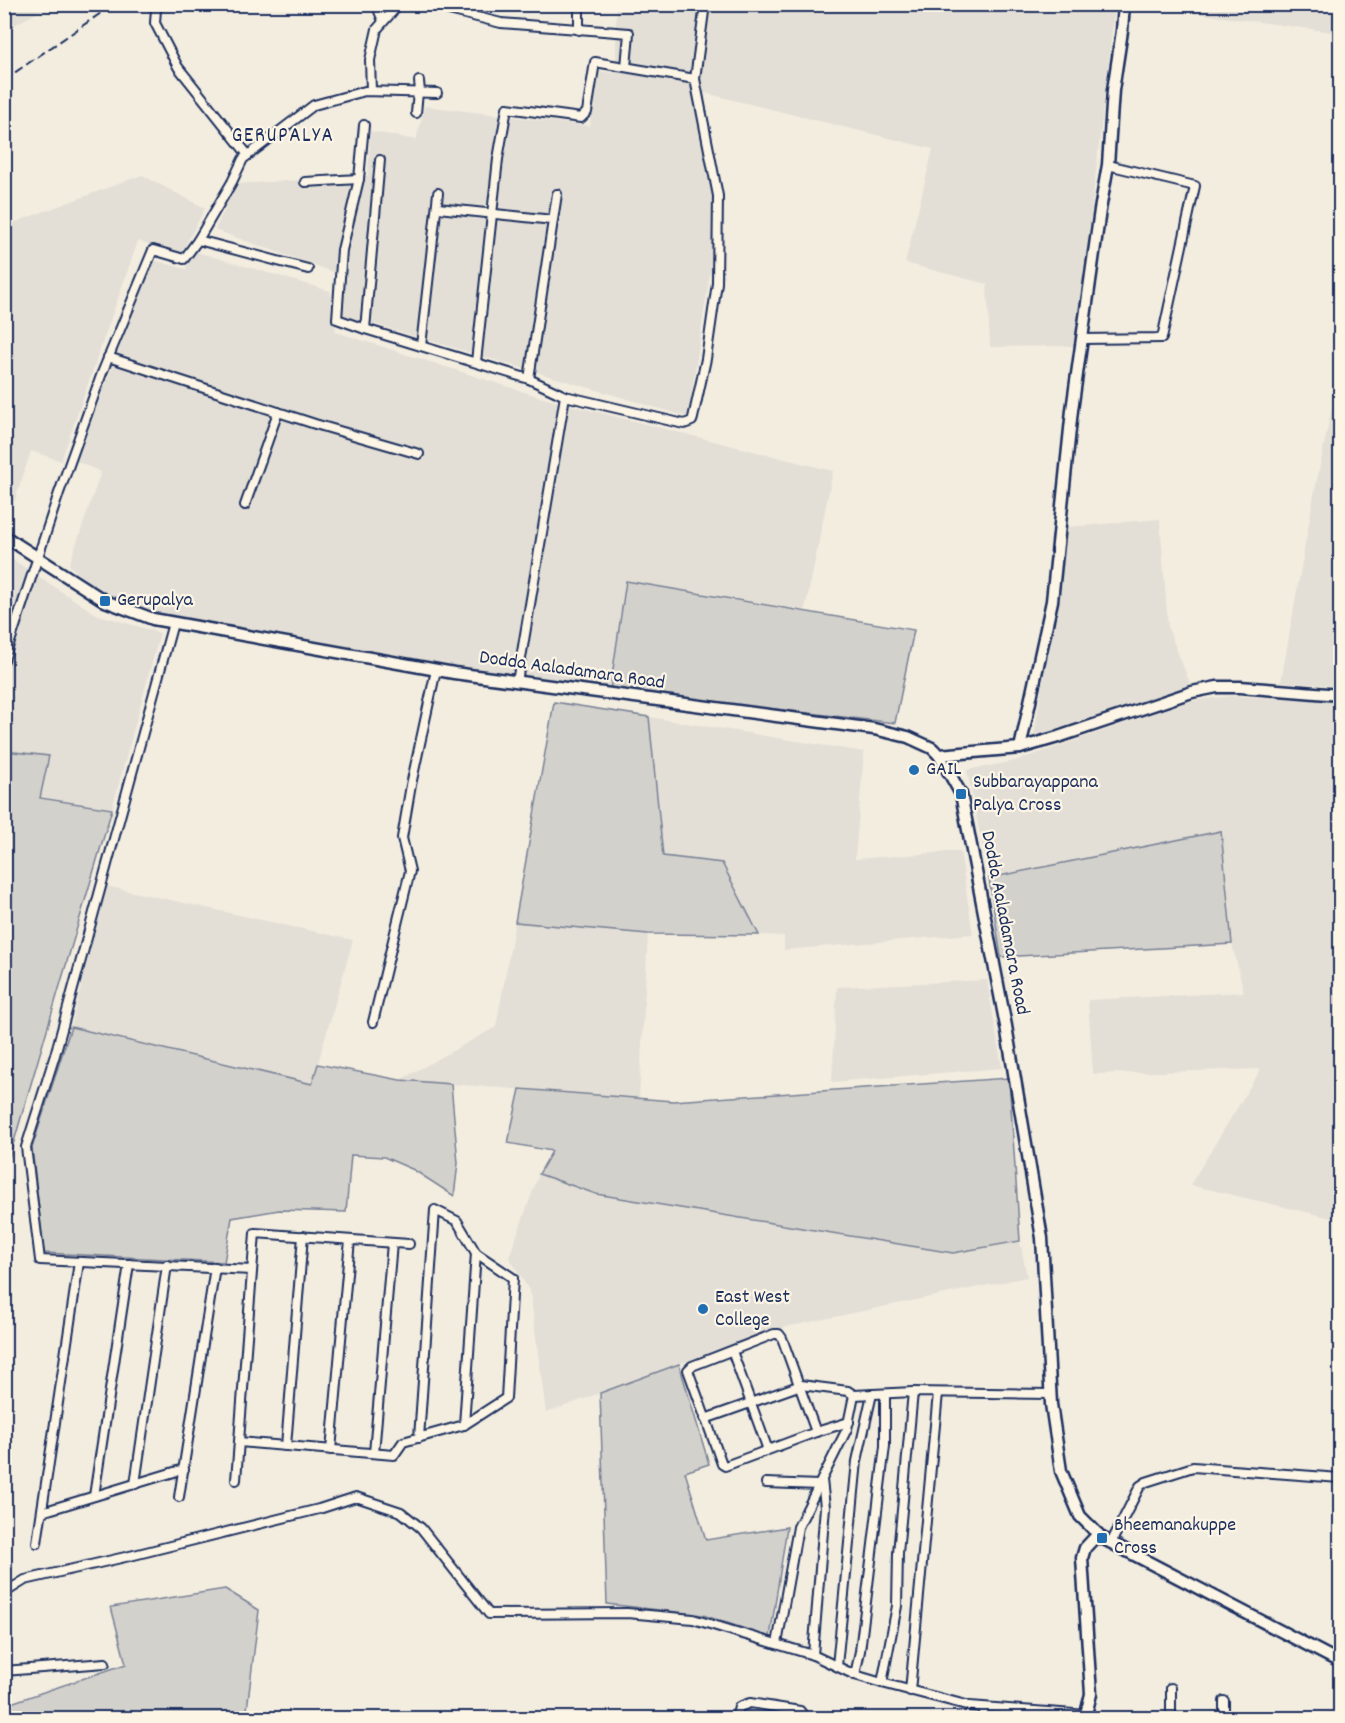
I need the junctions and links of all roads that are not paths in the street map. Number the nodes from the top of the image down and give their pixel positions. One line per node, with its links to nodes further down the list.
1 (162, 4): 18 (street)
2 (376, 4): 8 (street)
3 (399, 4): 8 (street)
4 (417, 4): 9 (street)
5 (579, 4): 9 (street)
6 (705, 4): 11 (street)
7 (1124, 4): 20 (main road)
8 (383, 21): 13 (street)
9 (579, 30): 10 (street)
10 (626, 68): 11 (street); 26 (street)
11 (695, 79): 36 (street)
12 (419, 81): 14 (street)
13 (371, 91): 14 (street); 18 (street)
14 (419, 92): 15 (street); 16 (street)
15 (437, 93)
16 (416, 113)
17 (364, 125): 21 (street)
18 (248, 155): 28 (street)
19 (380, 160): 30 (street)
20 (1108, 165): 31 (main road); 31 (street)
21 (359, 179): 22 (street); 30 (street)
22 (305, 182)
23 (438, 193): 25 (street)
24 (557, 194): 27 (street)
25 (438, 208): 26 (street); 32 (street)
26 (492, 213): 27 (street); 34 (street)
27 (553, 220): 35 (street)
28 (198, 240): 29 (street); 33 (street)
29 (308, 269)
30 (365, 329): 32 (street)
31 (1082, 339): 47 (main road)
32 (421, 346): 34 (street)
33 (108, 357): 37 (street); 41 (street)
34 (476, 362): 35 (street)
35 (529, 380): 36 (street)
36 (565, 396): 45 (street)
37 (278, 412): 38 (street); 39 (street)
38 (419, 454)
39 (244, 505)
40 (4, 536): 41 (main road, Dodda Aaladamara Road)
41 (39, 558): 42 (main road, Dodda Aaladamara Road); 43 (street)
42 (172, 623): 44 (main road, Dodda Aaladamara Road); 55 (street)
43 (4, 660)
44 (436, 670): 45 (main road, Dodda Aaladamara Road); 49 (street)
45 (517, 682): 48 (main road, Dodda Aaladamara Road)
46 (1341, 695): 47 (main road)
47 (1020, 748): 48 (main road)
48 (939, 755): 66 (main road, Dodda Aaladamara Road)
49 (373, 1022)
50 (303, 1236): 51 (street); 59 (street); 75 (street)
51 (350, 1240): 52 (street); 76 (street)
52 (392, 1243): 53 (street); 78 (street)
53 (409, 1244)
54 (476, 1253): 71 (street); 71 (street); 73 (street)
55 (79, 1262): 56 (street); 87 (street)
56 (129, 1264): 57 (street); 85 (street)
57 (167, 1265): 58 (street); 84 (street)
58 (215, 1267): 59 (street); 79 (street)
59 (252, 1270): 74 (street)
60 (732, 1352): 61 (street); 68 (street); 69 (street)
61 (798, 1386): 67 (street); 68 (street); 72 (street)
62 (913, 1392): 63 (street); 65 (street); 99 (street)
63 (938, 1393): 66 (street); 101 (street)
64 (872, 1394): 65 (street); 67 (street); 96 (street)
65 (885, 1394): 98 (street)
66 (1051, 1394): 88 (main road, Dodda Aaladamara Road)
67 (854, 1395): 70 (street)
68 (750, 1402): 69 (street); 77 (street)
69 (705, 1419): 77 (street)
70 (849, 1422): 72 (street); 82 (street)
71 (464, 1425): 73 (street)
72 (816, 1432): 77 (street)
73 (419, 1437): 78 (street)
74 (239, 1442): 75 (street); 81 (street)
75 (286, 1446): 76 (street)
76 (332, 1450): 78 (street)
77 (768, 1450)
78 (374, 1453)
79 (184, 1469): 84 (street); 86 (street)
80 (1341, 1478): 90 (street)
81 (236, 1480)
82 (820, 1482): 83 (street); 92 (street); 93 (street)
83 (766, 1483)
84 (135, 1484): 85 (street)
85 (94, 1496): 87 (street)
86 (179, 1497)
87 (42, 1512): 89 (street)
88 (1098, 1534): 90 (main road, Dodda Aaladamara Road); 104 (main road)
89 (37, 1543)
90 (1111, 1543): 94 (main road, Dodda Aaladamara Road)
91 (4, 1593): 92 (street)
92 (777, 1644): 93 (street)
93 (813, 1655): 96 (street)
94 (1341, 1662)
95 (105, 1663): 97 (street)
96 (837, 1666): 98 (street)
97 (4, 1671)
98 (855, 1675): 99 (street)
99 (882, 1683): 101 (street)
100 (1172, 1688): 108 (street)
101 (910, 1691): 103 (street)
102 (1224, 1701): 109 (street)
103 (986, 1708): 104 (street); 107 (street)
104 (1087, 1717)
105 (736, 1719): 106 (street)
106 (805, 1719)
107 (981, 1719)
108 (1171, 1719)
109 (1224, 1719)

